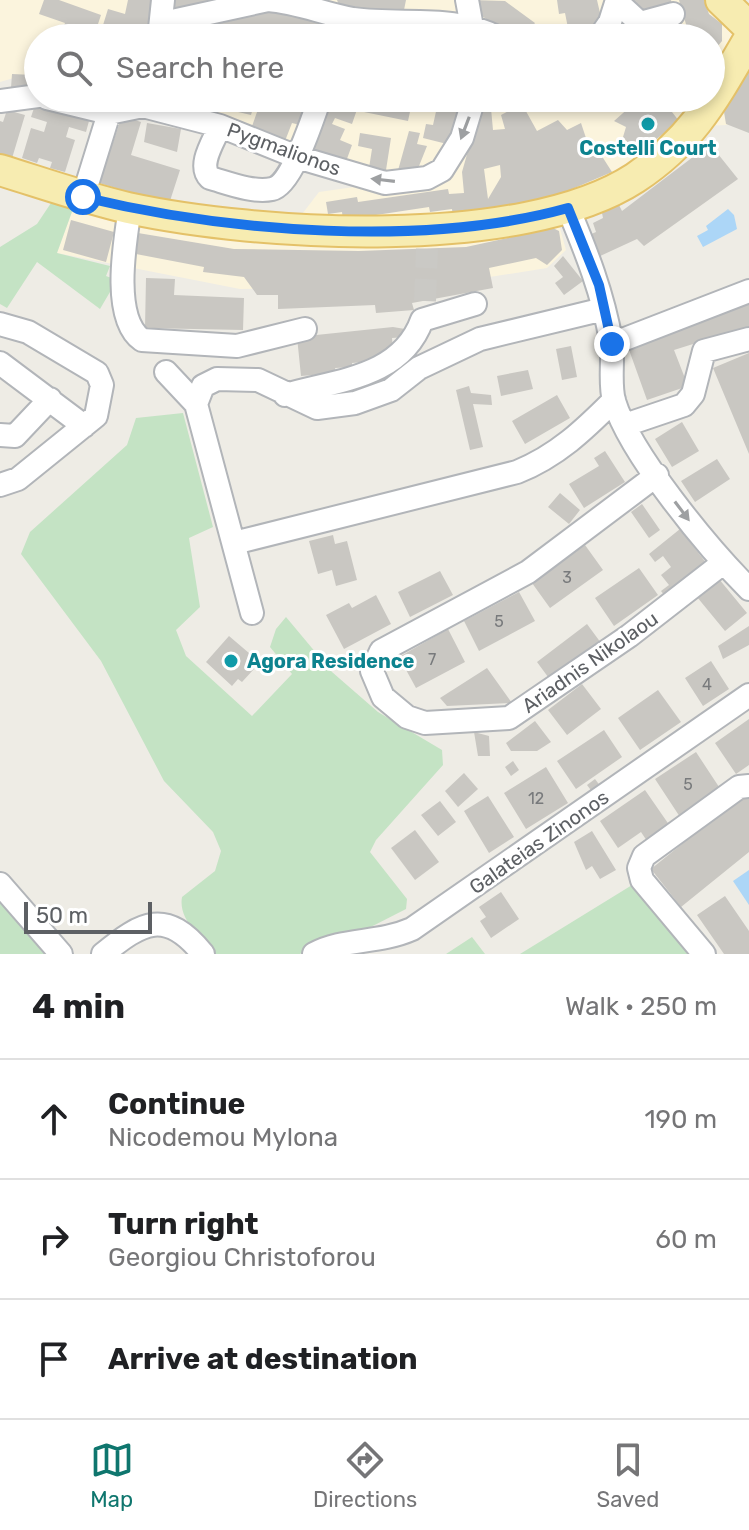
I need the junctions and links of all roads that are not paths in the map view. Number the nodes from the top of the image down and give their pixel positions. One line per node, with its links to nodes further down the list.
1 (163, 0): 8 (street)
2 (467, 0): 11 (street)
3 (721, 0): 13 (main road)
4 (617, 1): 7 (street); 12 (street)
5 (248, 2): 6 (street); 9 (street)
6 (327, 5): 10 (street)
7 (673, 14)
8 (161, 24)
9 (180, 24)
10 (344, 24)
11 (472, 24)
12 (606, 24)
13 (749, 27)
14 (749, 39): 15 (main road)
15 (725, 78)
16 (24, 98): 17 (street)
17 (0, 101)
18 (105, 112): 24 (street, Pygmalionos)
19 (112, 112): 24 (street, Pygmalionos)
20 (176, 112): 25 (street, Pygmalionos)
21 (315, 112): 26 (street)
22 (471, 112): 26 (street, Pygmalionos, one-way to 26)
23 (704, 112): 30 (main road)
24 (109, 113): 28 (street)
25 (220, 126): 26 (street, Pygmalionos); 26 (street)
26 (297, 157)
27 (0, 170): 28 (main road)
28 (83, 197): 29 (main road)
29 (130, 208): 30 (main road); 35 (street)
30 (568, 208): 33 (street)
31 (749, 291): 37 (street)
32 (475, 304): 41 (street)
33 (604, 309): 37 (street); 41 (street)
34 (0, 324): 46 (street)
35 (305, 329)
36 (749, 339): 45 (street)
37 (612, 344): 43 (street)
38 (7, 367): 40 (street); 42 (street)
39 (166, 372): 44 (street)
40 (0, 389)
41 (285, 395): 44 (street)
42 (50, 399): 46 (street); 47 (street)
43 (614, 400): 45 (street); 50 (street)
44 (196, 404): 50 (street)
45 (625, 425): 48 (street)
46 (84, 426): 49 (street)
47 (0, 435)
48 (657, 475): 51 (street, one-way to 51); 51 (street, Ariadnis Nikolaou)
49 (0, 485)
50 (234, 543): 53 (street)
51 (723, 563): 52 (street)
52 (749, 589)
53 (252, 613)
54 (749, 695): 60 (street, Galateias Zinonos)
55 (749, 786): 61 (street)
56 (0, 884): 57 (street)
57 (61, 954)
58 (103, 954): 59 (street)
59 (203, 954)
60 (314, 954)
61 (704, 954)

